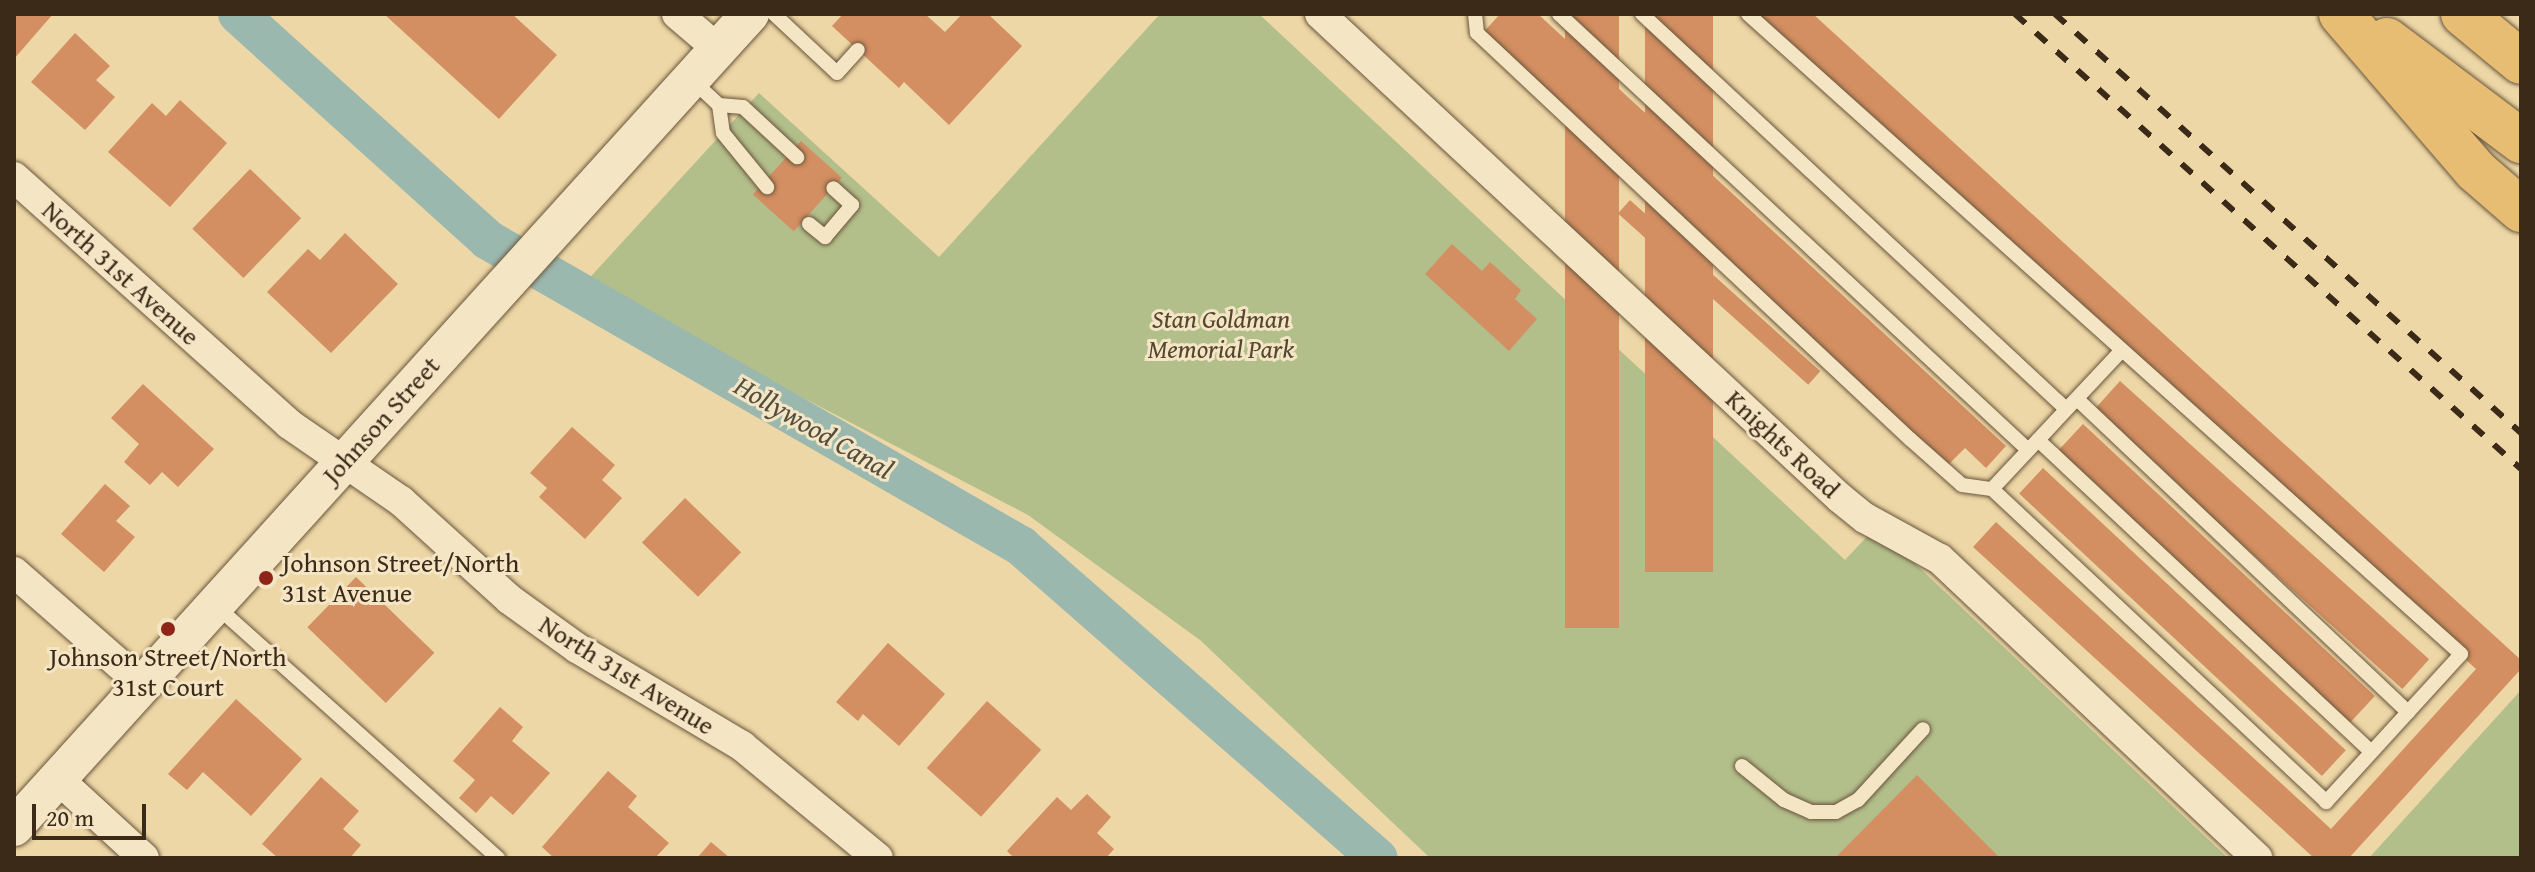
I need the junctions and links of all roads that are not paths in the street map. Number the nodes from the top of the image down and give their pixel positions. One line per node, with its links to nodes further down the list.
1 (677, 14): 12 (street)
2 (750, 14): 12 (street, Johnson Street)
3 (774, 14): 13 (lane)
4 (1320, 14): 41 (street, Knights Road)
5 (1475, 14): 28 (lane)
6 (1559, 14): 26 (lane)
7 (1642, 14): 25 (lane)
8 (1748, 14): 24 (lane)
9 (2341, 14): 22 (highway)
10 (2353, 14): 17 (highway)
11 (2463, 14): 14 (highway)
12 (718, 49): 15 (street, Johnson Street)
13 (858, 50)
14 (2521, 62)
15 (690, 79): 16 (lane); 27 (street, Johnson Street)
16 (719, 105): 18 (lane); 20 (lane)
17 (2521, 141)
18 (797, 157)
19 (14, 177): 27 (street, North 31st Avenue)
20 (767, 187)
21 (833, 188): 23 (lane)
22 (2521, 210)
23 (809, 224)
24 (2122, 350): 25 (lane); 32 (lane)
25 (2072, 404): 26 (lane); 32 (lane)
26 (2033, 445): 28 (lane); 34 (lane)
27 (343, 462): 30 (street, Johnson Street); 40 (street, North 31st Avenue)
28 (1992, 489): 34 (lane)
29 (14, 572): 31 (street)
30 (215, 605): 31 (street, Johnson Street); 39 (lane)
31 (142, 684): 36 (street, Johnson Street)
32 (2408, 712): 34 (lane)
33 (1923, 729): 35 (lane)
34 (2371, 752)
35 (1742, 766)
36 (57, 778): 37 (street, Johnson Street); 38 (street)
37 (14, 827)
38 (144, 858)
39 (498, 858)
40 (878, 858)
41 (2257, 858)

